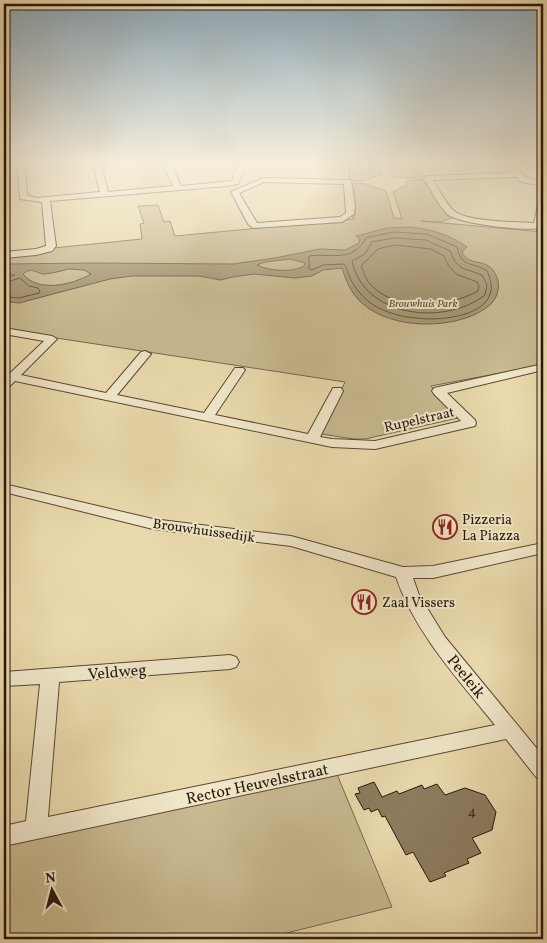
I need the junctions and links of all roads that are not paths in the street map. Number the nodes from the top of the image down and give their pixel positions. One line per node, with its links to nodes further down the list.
1 (47, 208): 6 (street)
2 (244, 208): 3 (street)
3 (351, 208)
4 (447, 208): 5 (street)
5 (542, 208)
6 (4, 255)
7 (4, 330): 11 (street, Rupelstraat)
8 (145, 354): 13 (street)
9 (543, 368): 15 (street, Rupelstraat)
10 (239, 370): 14 (street)
11 (8, 381): 13 (street, Rupelstraat)
12 (337, 391): 15 (street)
13 (109, 397): 14 (street, Rupelstraat)
14 (207, 417): 15 (street, Rupelstraat)
15 (312, 439)
16 (4, 488): 18 (street, Brouwhuissedijk)
17 (543, 548): 18 (street, Brouwhuissedijk)
18 (403, 573): 22 (street, Peeleik)
19 (230, 662): 20 (street, Veldweg)
20 (50, 676): 21 (street, Veldweg); 24 (street)
21 (4, 679)
22 (511, 730): 23 (street, Peeleik); 24 (street, Rector Heuvelsstraat)
23 (543, 771)
24 (36, 830): 25 (street, Rector Heuvelsstraat)
25 (4, 836)

